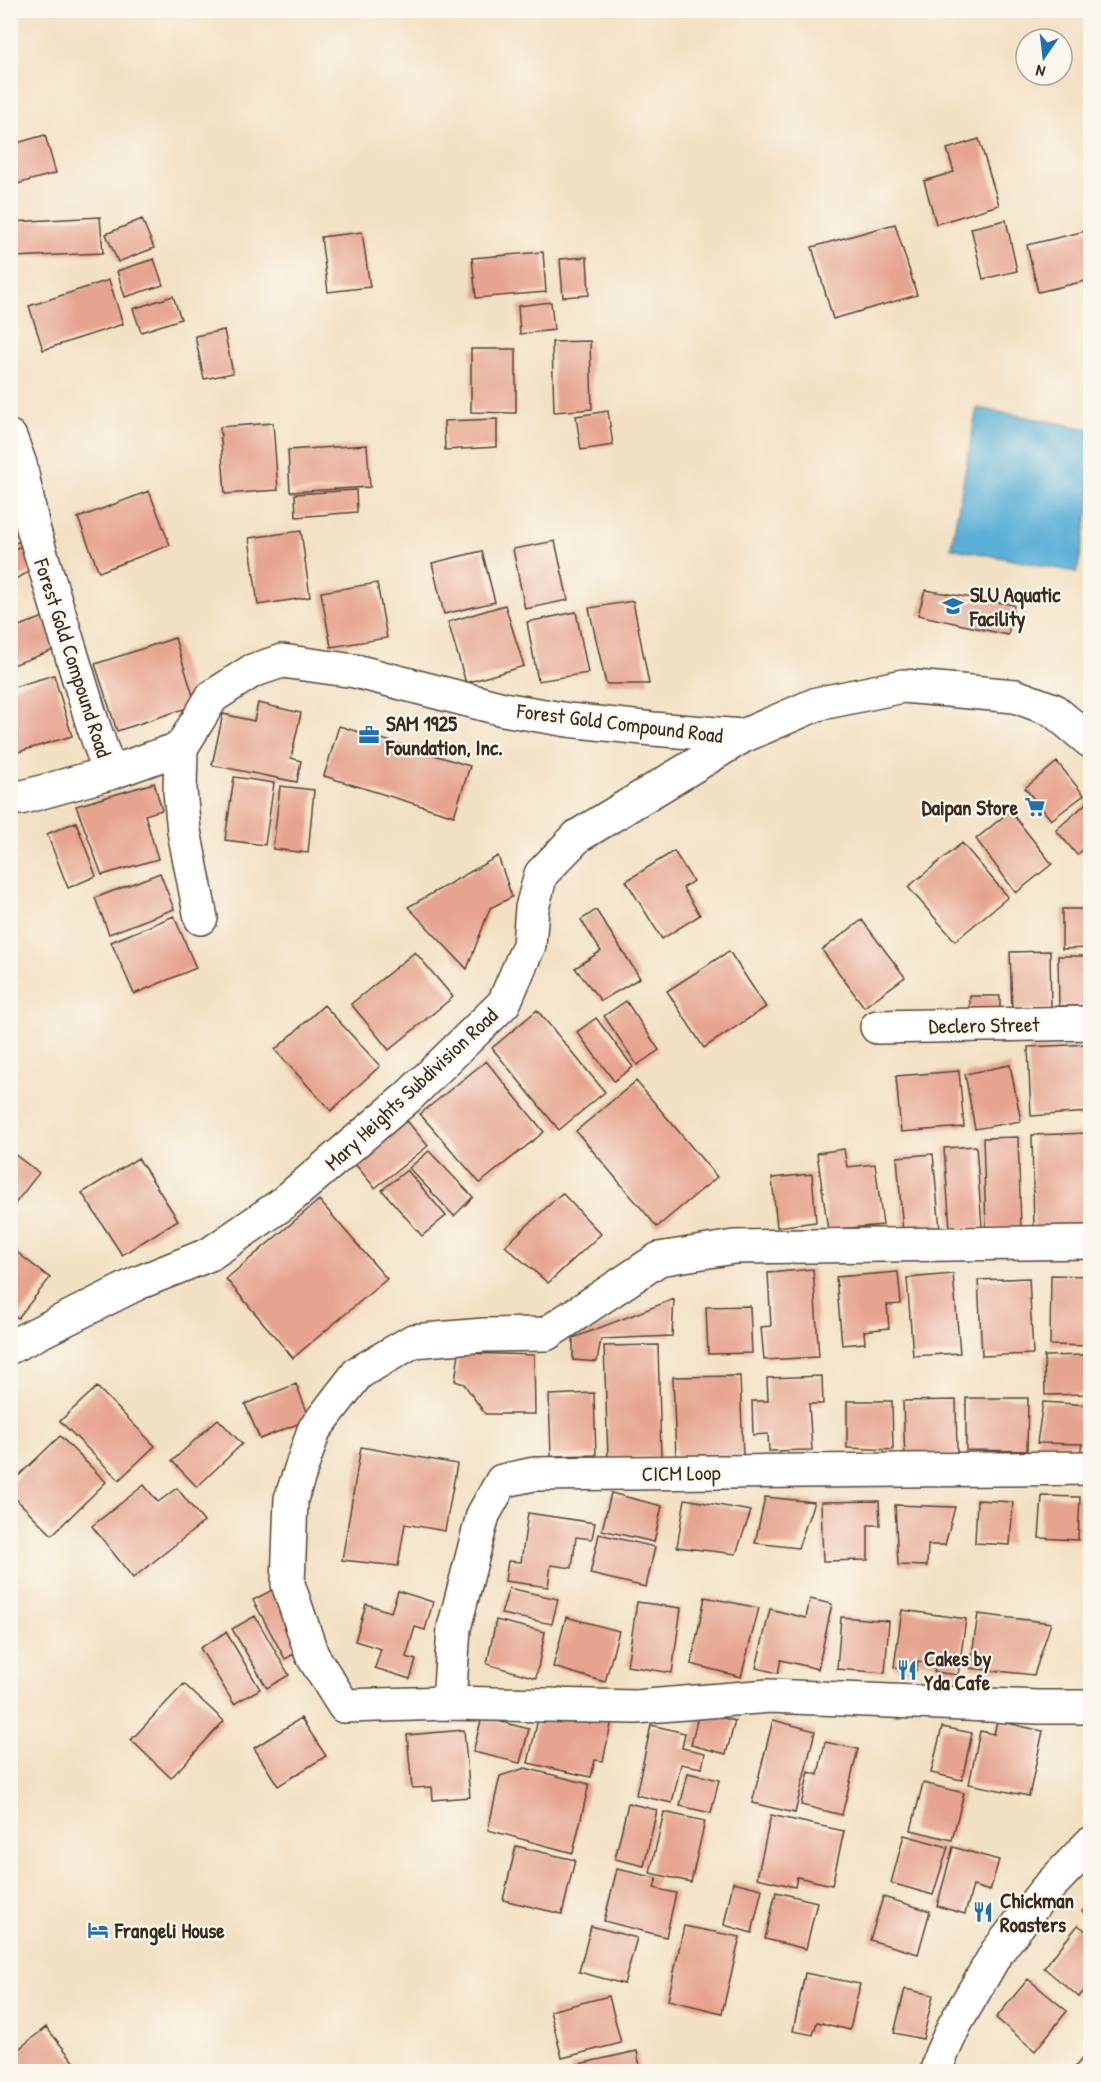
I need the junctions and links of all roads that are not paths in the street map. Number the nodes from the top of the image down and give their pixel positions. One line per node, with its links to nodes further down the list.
1 (10, 437): 5 (street, Forest Gold Compound Road)
2 (743, 736): 3 (street, Mary Heights Subdivision Road); 4 (street, Forest Gold Compound Road); 11 (street, Mary Heights Subdivision Road)
3 (1090, 741)
4 (181, 748): 5 (street, Forest Gold Compound Road); 7 (street, Forest Gold Compound Road)
5 (110, 773): 6 (street, Forest Gold Compound Road)
6 (10, 794)
7 (201, 918)
8 (1090, 1023): 9 (street, Declero Street)
9 (877, 1027)
10 (1090, 1242): 13 (street)
11 (10, 1347)
12 (1090, 1468): 13 (street, CICM Loop)
13 (449, 1703): 14 (street)
14 (1090, 1707)
15 (1090, 1844): 16 (street)
16 (937, 2072)

